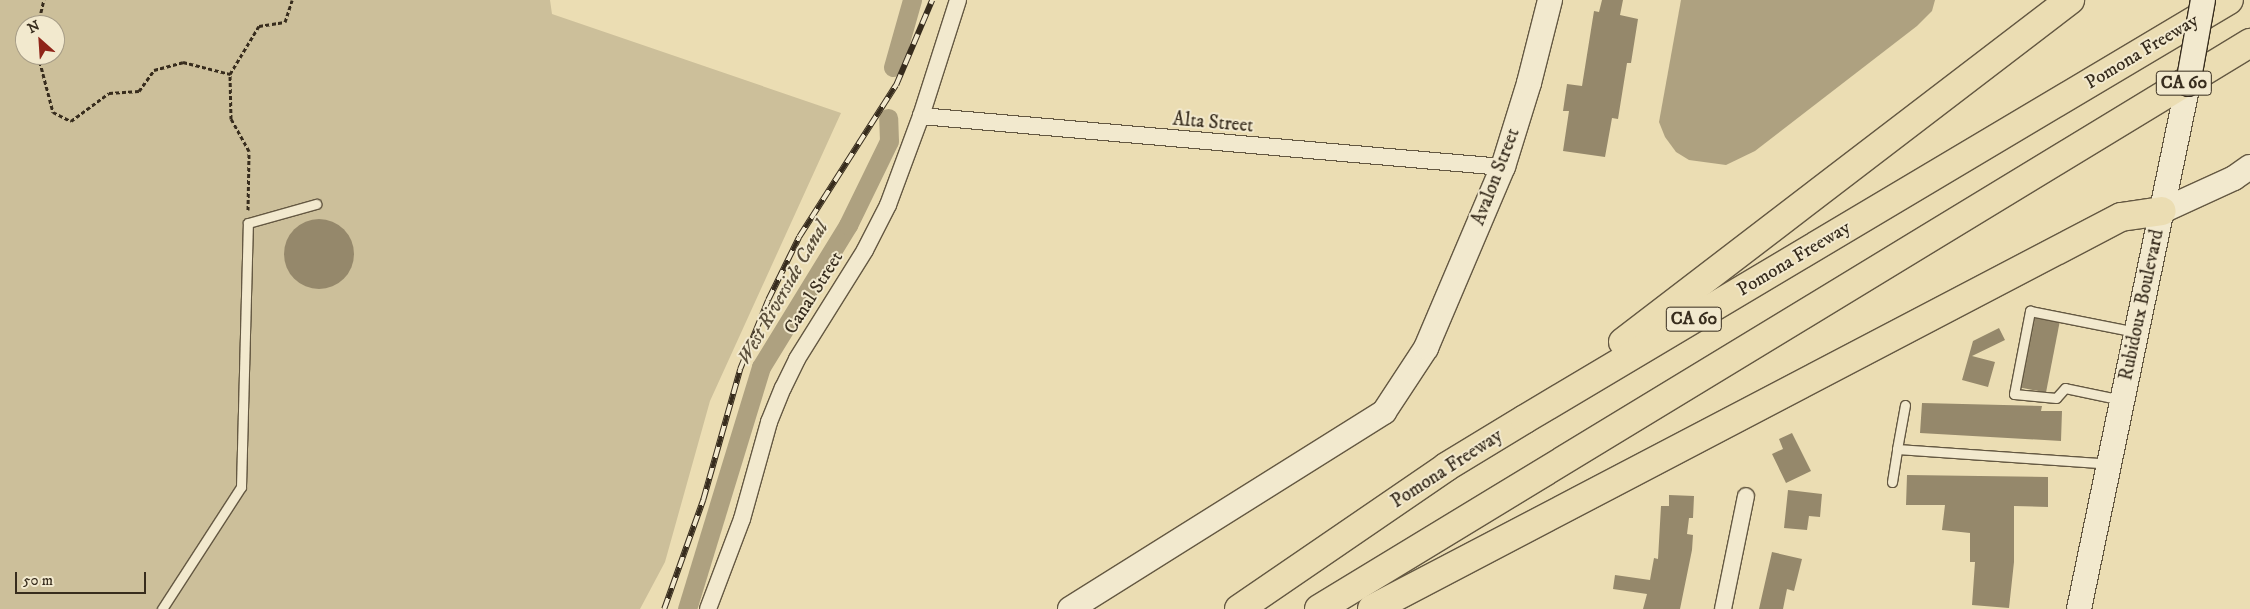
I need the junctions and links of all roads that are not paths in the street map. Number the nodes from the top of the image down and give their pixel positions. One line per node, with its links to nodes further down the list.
1 (958, 0): 7 (street, Canal Street)
2 (1550, 0): 8 (street, Avalon Street)
3 (2070, 0): 17 (highway)
4 (2203, 0): 11 (street, Rubidoux Boulevard, bridge)
5 (2229, 0): 17 (highway, Pomona Freeway / CA 60)
6 (2250, 43): 24 (highway, CA 60)
7 (921, 116): 8 (street, Alta Street); 21 (street, Canal Street)
8 (1503, 167): 22 (street, Avalon Street)
9 (2250, 167): 11 (street)
10 (316, 204): 20 (lane)
11 (2162, 211): 12 (street, Rubidoux Boulevard); 25 (highway)
12 (2137, 332): 13 (street, Rubidoux Boulevard); 13 (lane)
13 (2122, 400): 16 (street, Rubidoux Boulevard)
14 (1905, 405): 15 (lane)
15 (1897, 449): 16 (lane); 18 (lane)
16 (2109, 464): 27 (street, Rubidoux Boulevard)
17 (1446, 467): 23 (highway, Pomona Freeway / CA 60)
18 (1892, 482)
19 (1746, 496): 26 (street)
20 (162, 609)
21 (708, 609)
22 (1070, 609)
23 (1239, 609)
24 (1319, 609)
25 (1372, 609)
26 (1723, 609)
27 (2079, 609)

